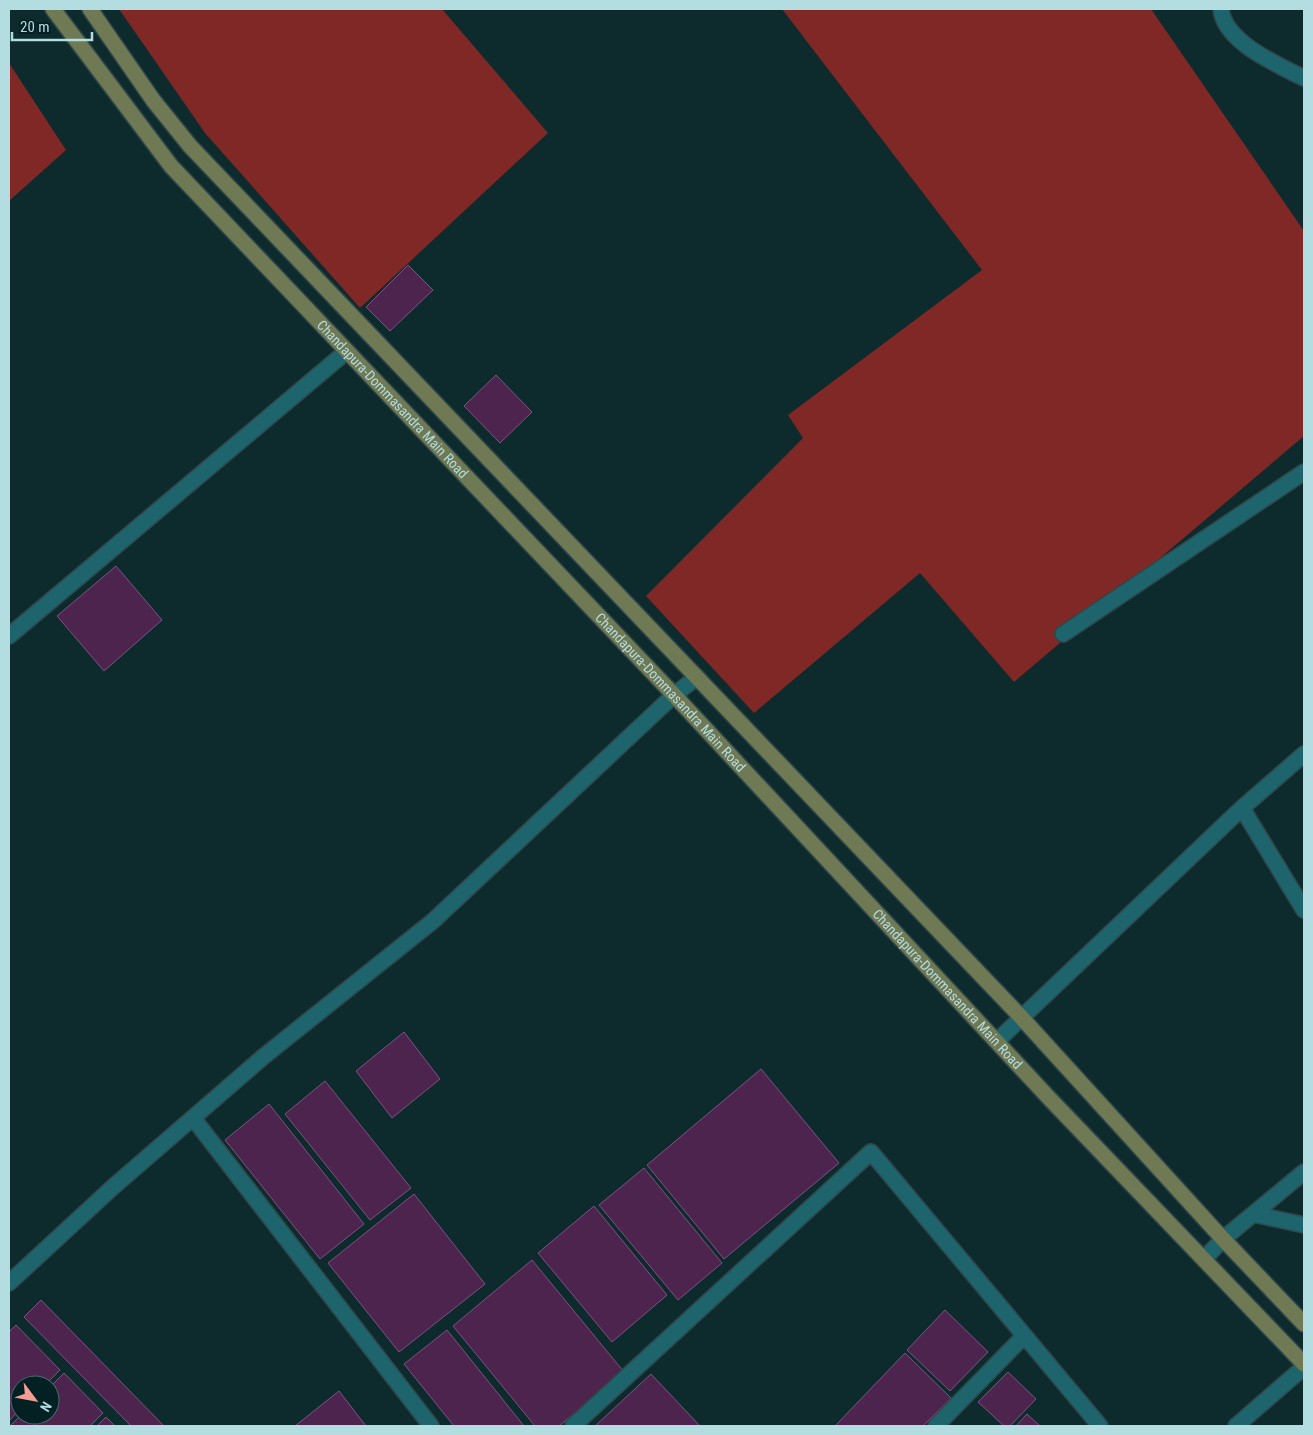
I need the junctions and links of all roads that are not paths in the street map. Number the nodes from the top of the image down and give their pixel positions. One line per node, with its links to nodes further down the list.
1 (53, 9): 5 (main road, Chandapura-Dommasandra Main Road)
2 (90, 9): 9 (main road, Chandapura-Dommasandra Main Road)
3 (1221, 9): 4 (street)
4 (1304, 78)
5 (347, 351): 8 (street); 10 (main road, Chandapura-Dommasandra Main Road)
6 (1304, 472): 7 (street)
7 (1063, 634)
8 (9, 636)
9 (698, 677): 10 (street); 14 (main road, Chandapura-Dommasandra Main Road)
10 (674, 695): 15 (main road, Chandapura-Dommasandra Main Road); 16 (street)
11 (1304, 754): 12 (street)
12 (1242, 808): 13 (street); 14 (street)
13 (1304, 910)
14 (1021, 1017): 15 (street); 20 (main road, Chandapura-Dommasandra Main Road)
15 (997, 1041): 21 (main road, Chandapura-Dommasandra Main Road)
16 (193, 1118): 22 (street); 26 (street)
17 (1304, 1172): 18 (street)
18 (1254, 1214): 19 (street); 20 (street)
19 (1304, 1226)
20 (1223, 1238): 21 (street); 23 (main road, Chandapura-Dommasandra Main Road)
21 (1204, 1259): 25 (main road, Chandapura-Dommasandra Main Road)
22 (9, 1283)
23 (1304, 1324)
24 (1024, 1336): 27 (street); 28 (street); 29 (street)
25 (1304, 1365): 30 (street)
26 (431, 1426)
27 (573, 1426)
28 (936, 1426)
29 (1100, 1426)
30 (1236, 1426)

